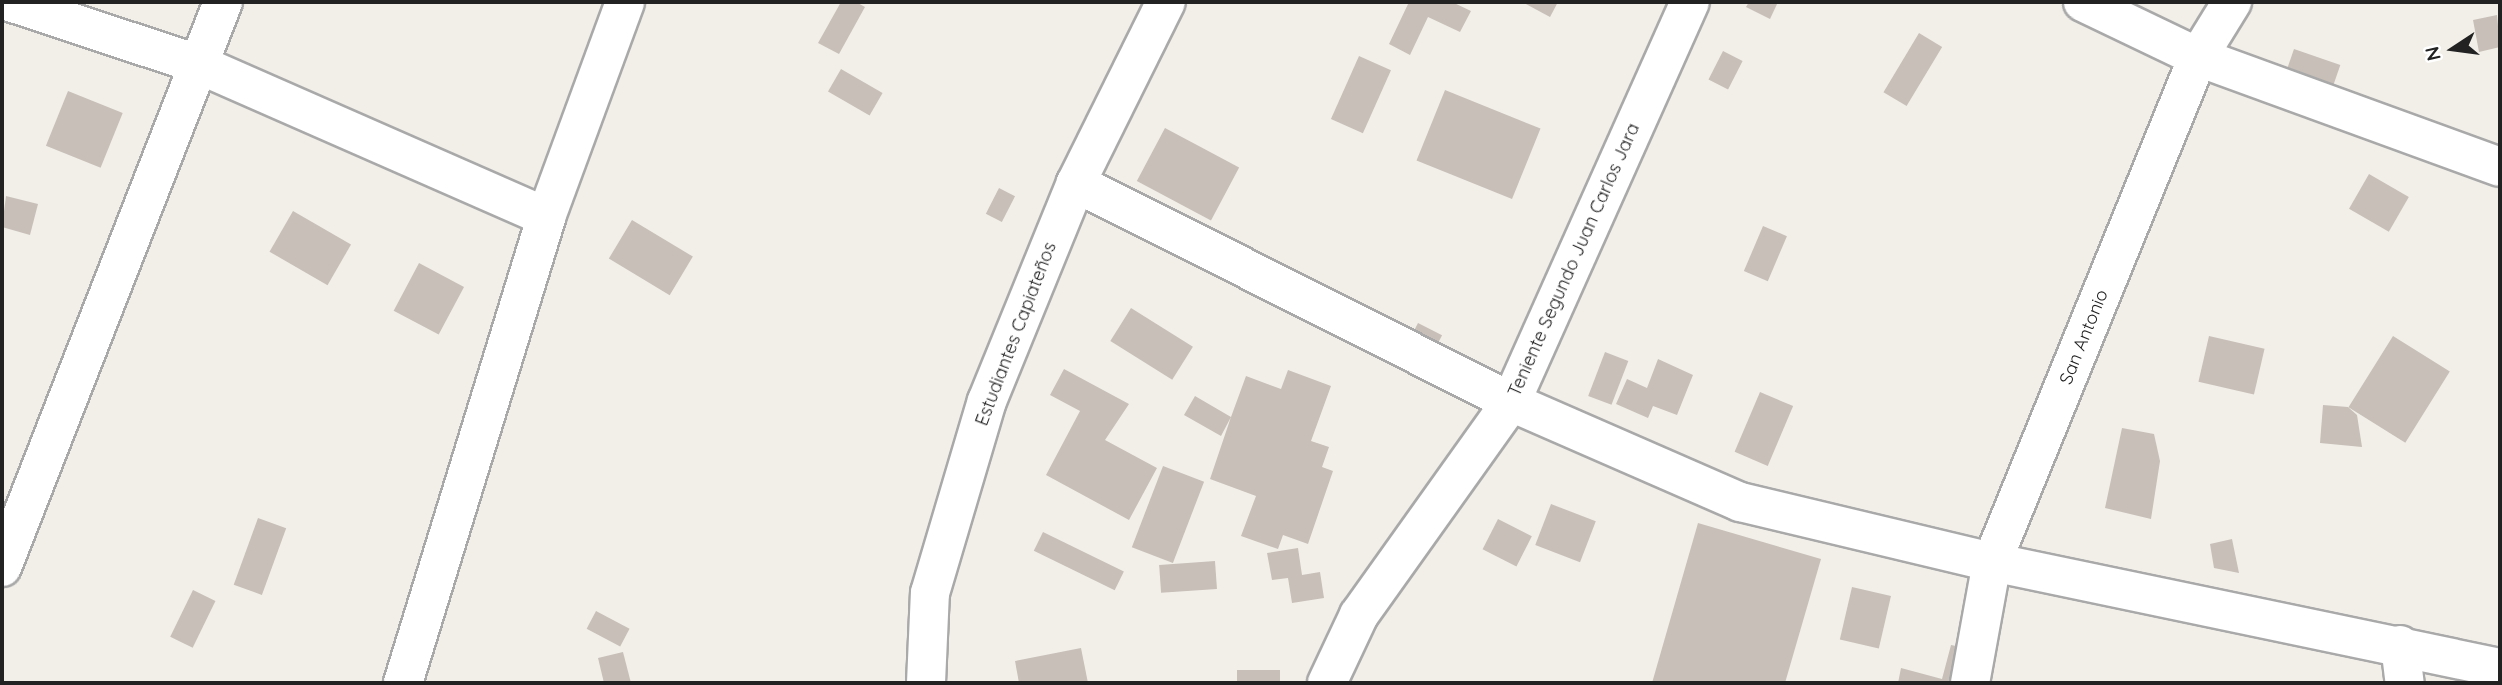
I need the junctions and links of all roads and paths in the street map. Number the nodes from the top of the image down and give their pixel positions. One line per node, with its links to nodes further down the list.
1 (10, 2): 9 (street)
2 (223, 2): 9 (street)
3 (625, 2): 12 (street)
4 (1166, 2): 11 (street, Estudiantes Capiateños)
5 (1690, 2): 13 (street, Teniente Segundo Juan Carlos Jara)
6 (2083, 2): 8 (street)
7 (2232, 2): 8 (street, San Antonio)
8 (2198, 57): 10 (street); 14 (street, San Antonio)
9 (198, 64): 12 (street); 15 (street)
10 (2500, 167)
11 (1076, 183): 13 (street); 19 (street, Estudiantes Capiateños)
12 (546, 217): 18 (street)
13 (1511, 402): 14 (street); 20 (street, Teniente Segundo Juan Carlos Jara)
14 (1992, 562): 16 (street); 21 (street, San Antonio)
15 (2, 567)
16 (2400, 645): 17 (street); 22 (street)
17 (2500, 668)
18 (403, 683)
19 (926, 683)
20 (1327, 683)
21 (1969, 683)
22 (2406, 683)

